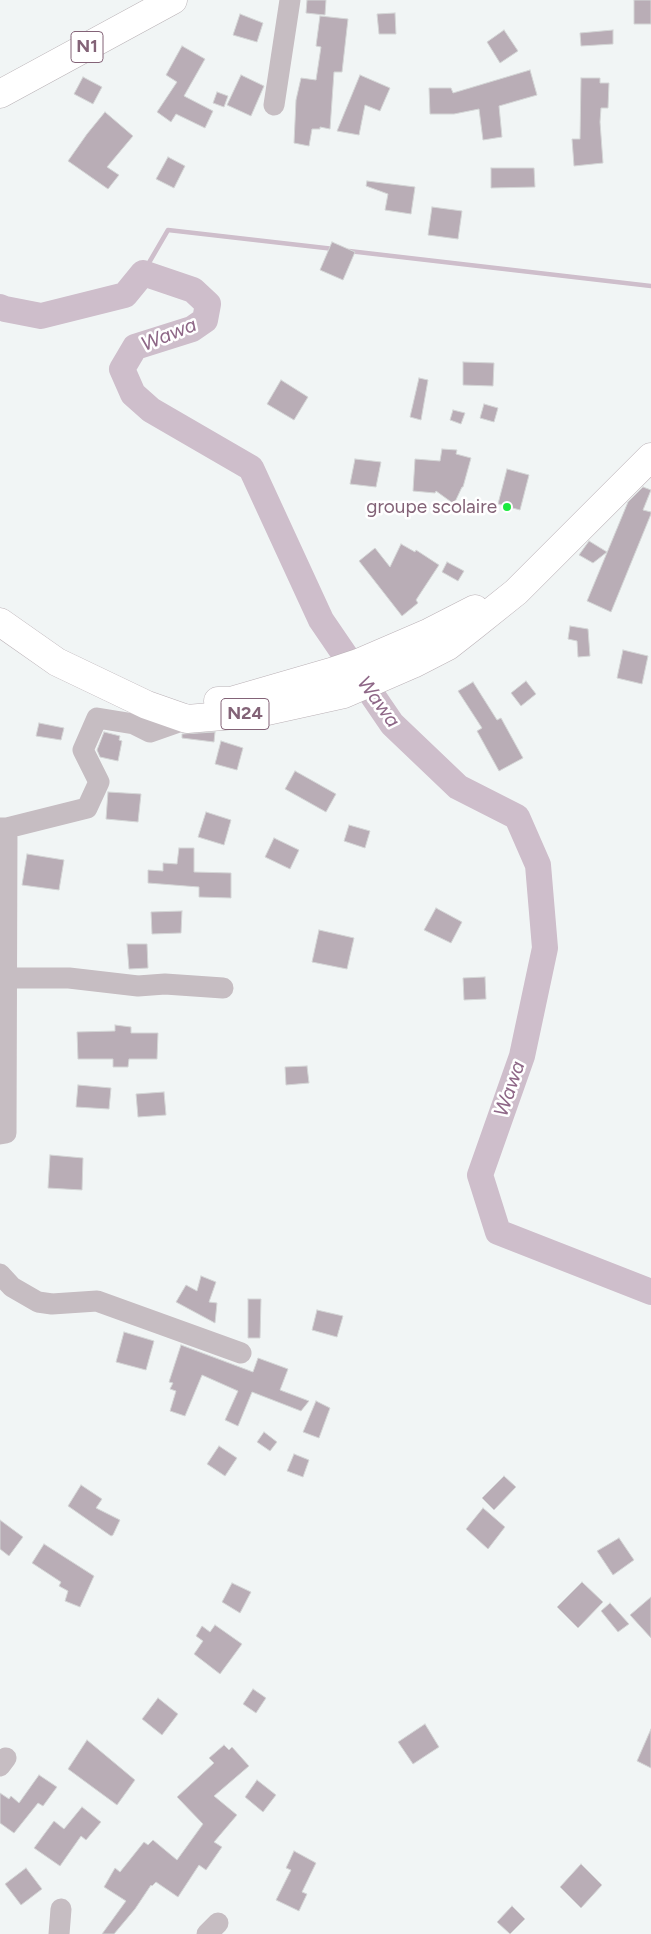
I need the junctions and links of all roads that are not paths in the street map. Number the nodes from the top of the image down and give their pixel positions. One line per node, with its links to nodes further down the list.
1 (173, 0): 3 (main road, N1)
2 (290, 0): 4 (street)
3 (0, 94)
4 (274, 106)
5 (651, 457): 7 (main road, N24)
6 (0, 622): 8 (main road, N24)
7 (337, 683): 8 (main road, N24); 9 (main road, N24)
8 (147, 705): 9 (main road, N24)
9 (188, 719): 10 (street)
10 (4, 828): 11 (street)
11 (4, 978): 12 (street); 13 (street)
12 (223, 988)
13 (0, 1134)
14 (0, 1274): 15 (street)
15 (241, 1353)
16 (60, 1910): 17 (street)
17 (59, 1934)

